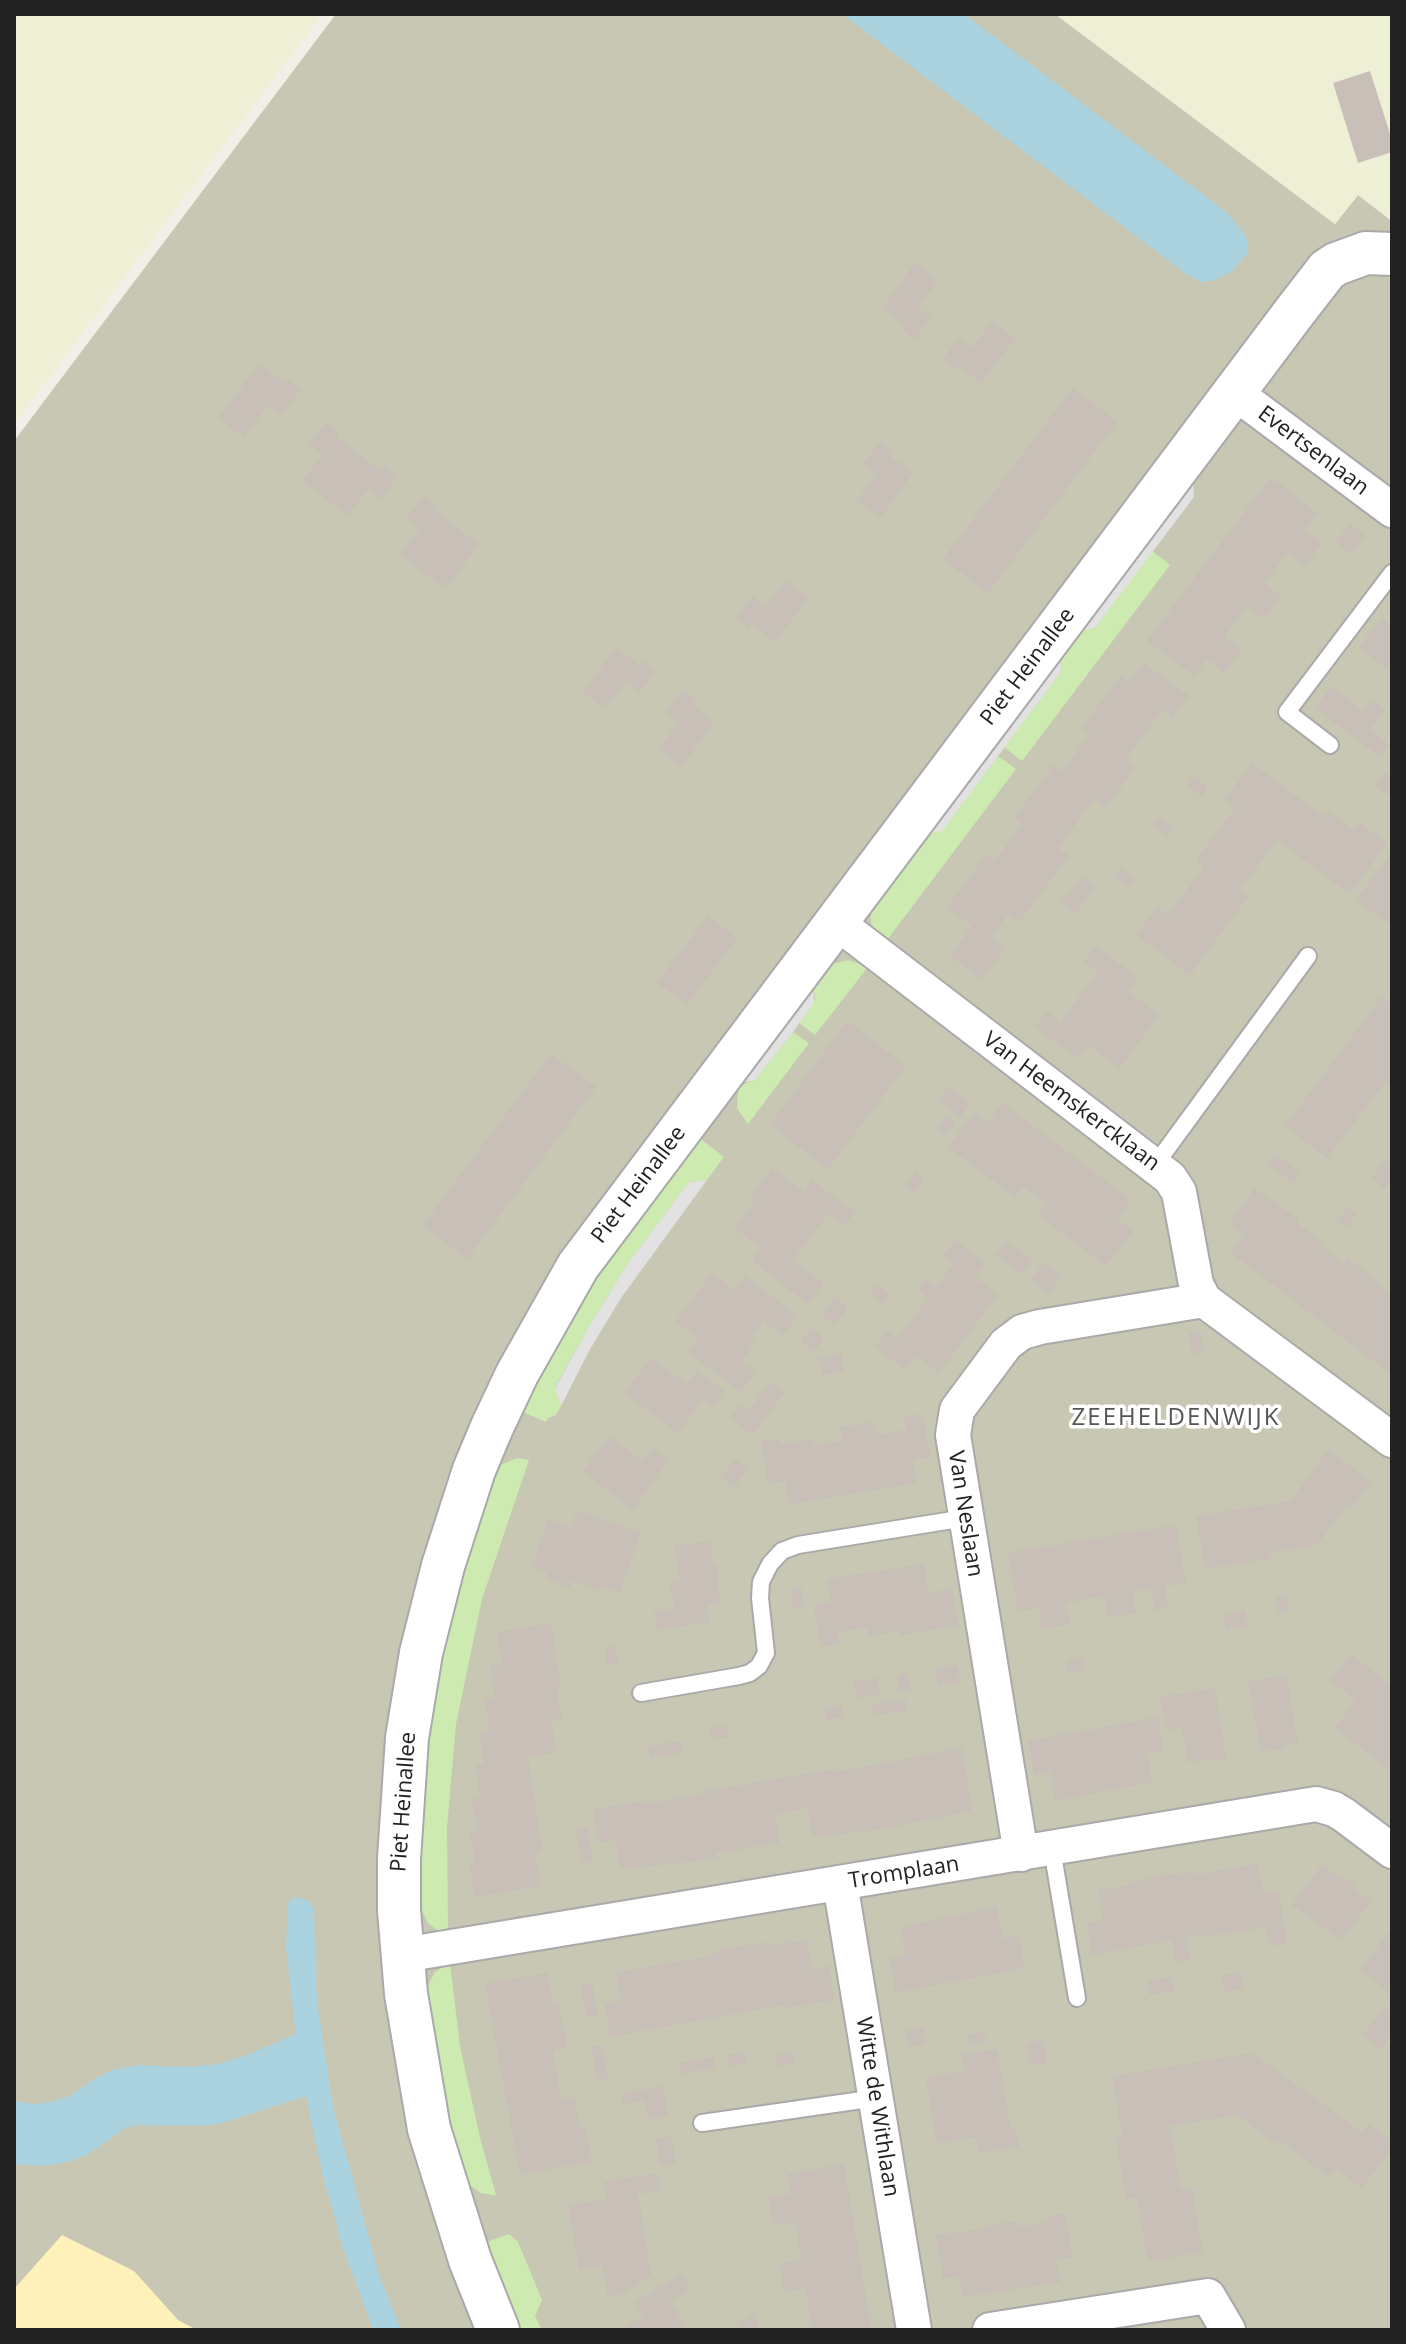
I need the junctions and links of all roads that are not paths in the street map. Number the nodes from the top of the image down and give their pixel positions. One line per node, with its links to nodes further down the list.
1 (1392, 254): 2 (street, Piet Heinallee)
2 (1234, 392): 3 (street, Evertsenlaan); 6 (street, Piet Heinallee)
3 (1392, 510)
4 (1392, 573): 5 (lane)
5 (1330, 745)
6 (836, 922): 8 (street, Van Heemskercklaan); 16 (street, Piet Heinallee)
7 (1308, 956): 8 (lane)
8 (1155, 1165): 9 (street, Van Heemskercklaan)
9 (1204, 1300): 10 (street); 11 (street, Van Neslaan)
10 (1392, 1440)
11 (965, 1518): 12 (lane); 13 (street, Van Neslaan)
12 (641, 1693)
13 (1036, 1851): 14 (street, Tromplaan); 15 (street, Tromplaan); 17 (lane)
14 (1392, 1851)
15 (840, 1883): 16 (street, Tromplaan); 18 (street, Witte de Withlaan)
16 (403, 1955): 20 (street, Piet Heinallee)
17 (1077, 1998)
18 (876, 2098): 19 (lane); 21 (street, Witte de Withlaan)
19 (702, 2123)
20 (498, 2330)
21 (914, 2330)
22 (990, 2330): 23 (street)
23 (1228, 2330)

